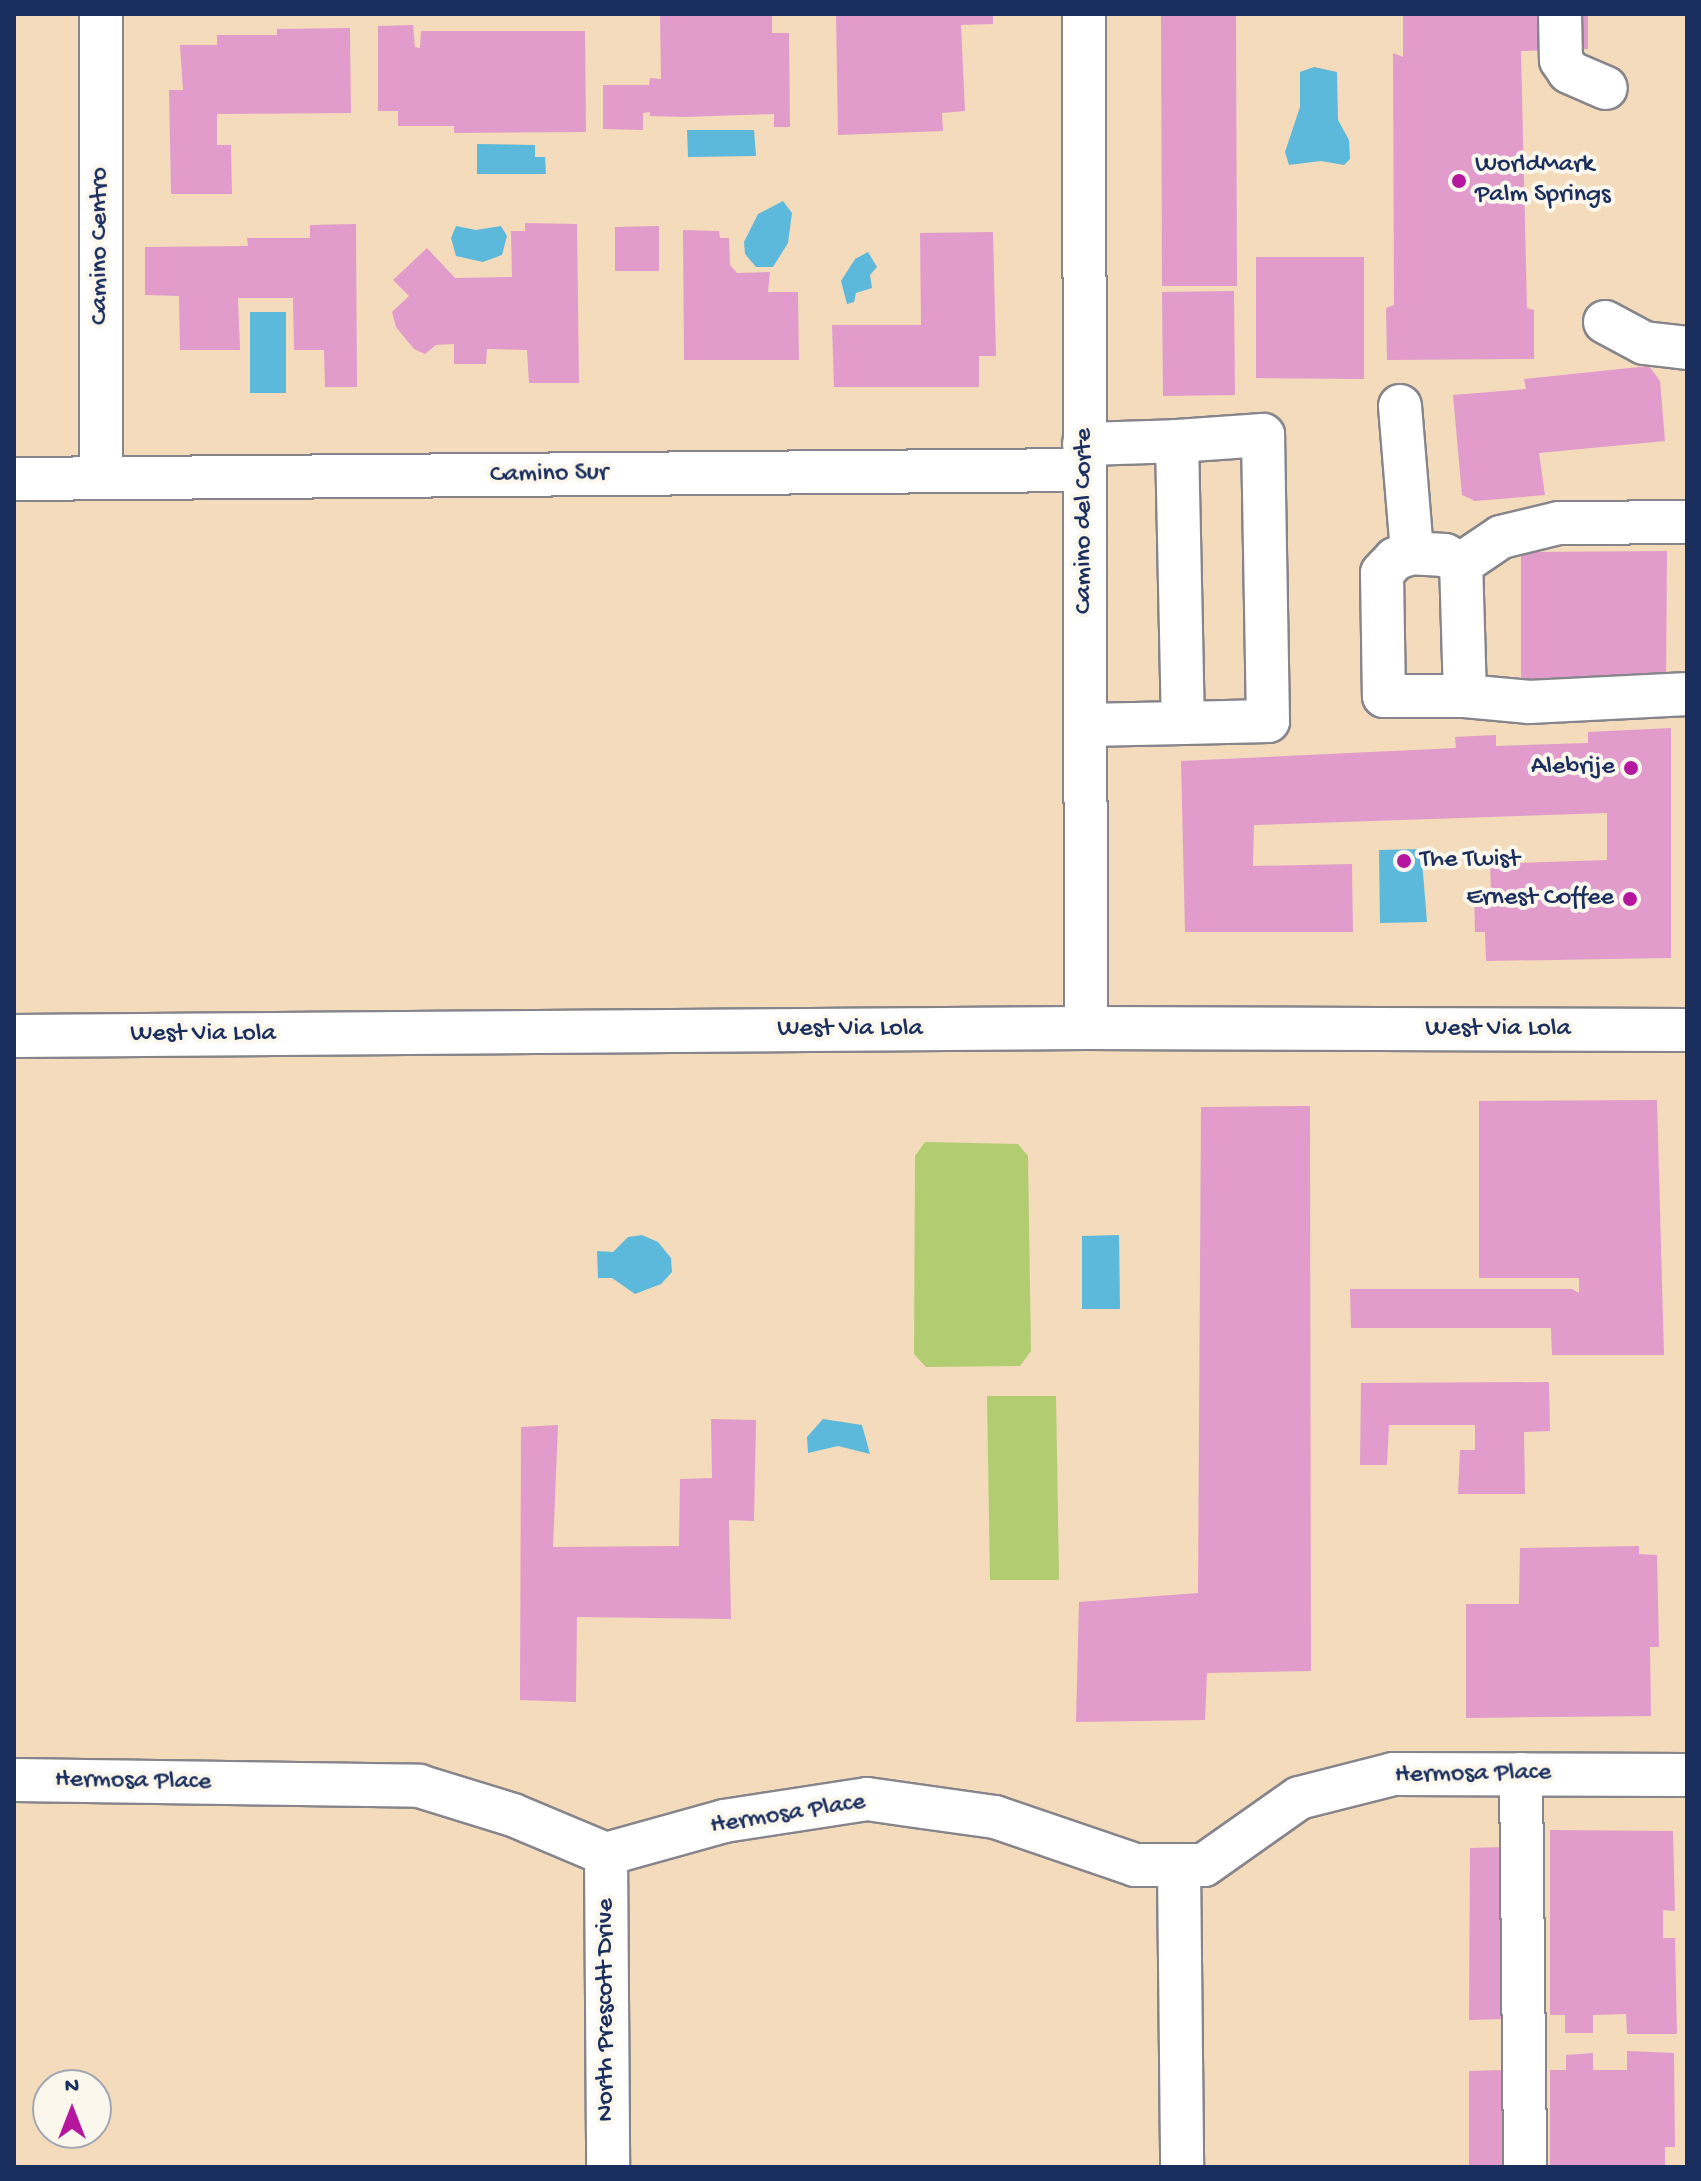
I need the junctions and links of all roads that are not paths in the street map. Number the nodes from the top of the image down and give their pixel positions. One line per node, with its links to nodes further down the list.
1 (101, 14): 10 (street, Camino Centro)
2 (1084, 14): 9 (street, Camino del Corte)
3 (1560, 14): 4 (street)
4 (1606, 88)
5 (1605, 322): 6 (street)
6 (1687, 348)
7 (1400, 406): 13 (street)
8 (1177, 441): 9 (street, Camino Sur); 17 (street); 17 (street, Camino Sur)
9 (1084, 457): 10 (street, Camino Sur); 18 (street, Camino del Corte)
10 (101, 478): 11 (street, Camino Sur)
11 (14, 479)
12 (1687, 522): 14 (street)
13 (1412, 553): 14 (street); 16 (street)
14 (1461, 564): 16 (street)
15 (1687, 694): 16 (street)
16 (1465, 696)
17 (1183, 723): 18 (street)
18 (1085, 725): 19 (street, Camino del Corte)
19 (1086, 1028): 20 (street, West Via Lola); 21 (street, West Via Lola)
20 (1687, 1030)
21 (14, 1036)
22 (1521, 1774): 23 (street, Hermosa Place); 26 (street, Hermosa Place); 29 (street)
23 (1687, 1775)
24 (14, 1780): 25 (street, Hermosa Place)
25 (606, 1854): 26 (street, Hermosa Place); 27 (street, North Prescott Drive)
26 (1179, 1865): 28 (street)
27 (608, 2167)
28 (1182, 2167)
29 (1525, 2167)

